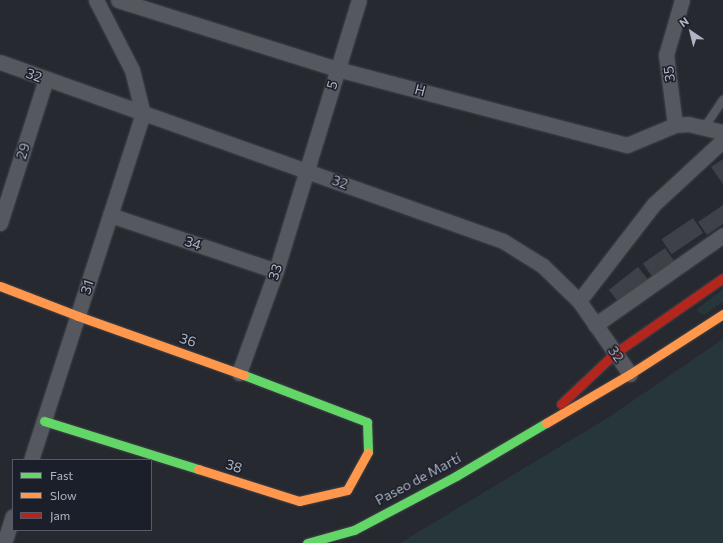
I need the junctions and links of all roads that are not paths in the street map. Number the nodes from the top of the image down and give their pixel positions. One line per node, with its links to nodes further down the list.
1 (96, 0): 9 (street)
2 (118, 0): 6 (street, H)
3 (359, 0): 6 (street, 5)
4 (682, 0): 10 (street, 35)
5 (0, 62): 7 (street, 32)
6 (337, 69): 10 (street, H); 14 (street, 5)
7 (46, 79): 9 (street, 32); 16 (street, 29)
8 (723, 100): 11 (lane)
9 (142, 114): 14 (street, 32); 15 (street, 31)
10 (675, 125): 11 (street, H)
11 (704, 128): 12 (street, H)
12 (723, 132)
13 (723, 140): 21 (street)
14 (306, 170): 18 (street, 33); 21 (street, 32)
15 (110, 215): 18 (street, 34); 23 (street, 31)
16 (0, 223)
17 (723, 235): 24 (street)
18 (276, 271): 26 (street, 33)
19 (723, 278): 25 (street, Paseo de Martí)
20 (0, 286): 23 (street, 36)
21 (579, 301): 24 (street, 32)
22 (723, 314): 27 (street, Paseo de Martí)
23 (78, 316): 26 (street, 36); 28 (street, 31)
24 (595, 325): 25 (street, 32)
25 (615, 353): 27 (street, 32); 30 (street, Paseo de Martí)
26 (239, 373): 29 (street, 36)
27 (630, 374): 30 (street, Paseo de Martí)
28 (44, 421): 29 (street, 38); 31 (street, 31)
29 (367, 422)
30 (537, 428): 34 (street, Paseo de Martí)
31 (31, 459)
32 (12, 519): 33 (street)
33 (4, 543)
34 (307, 543)

